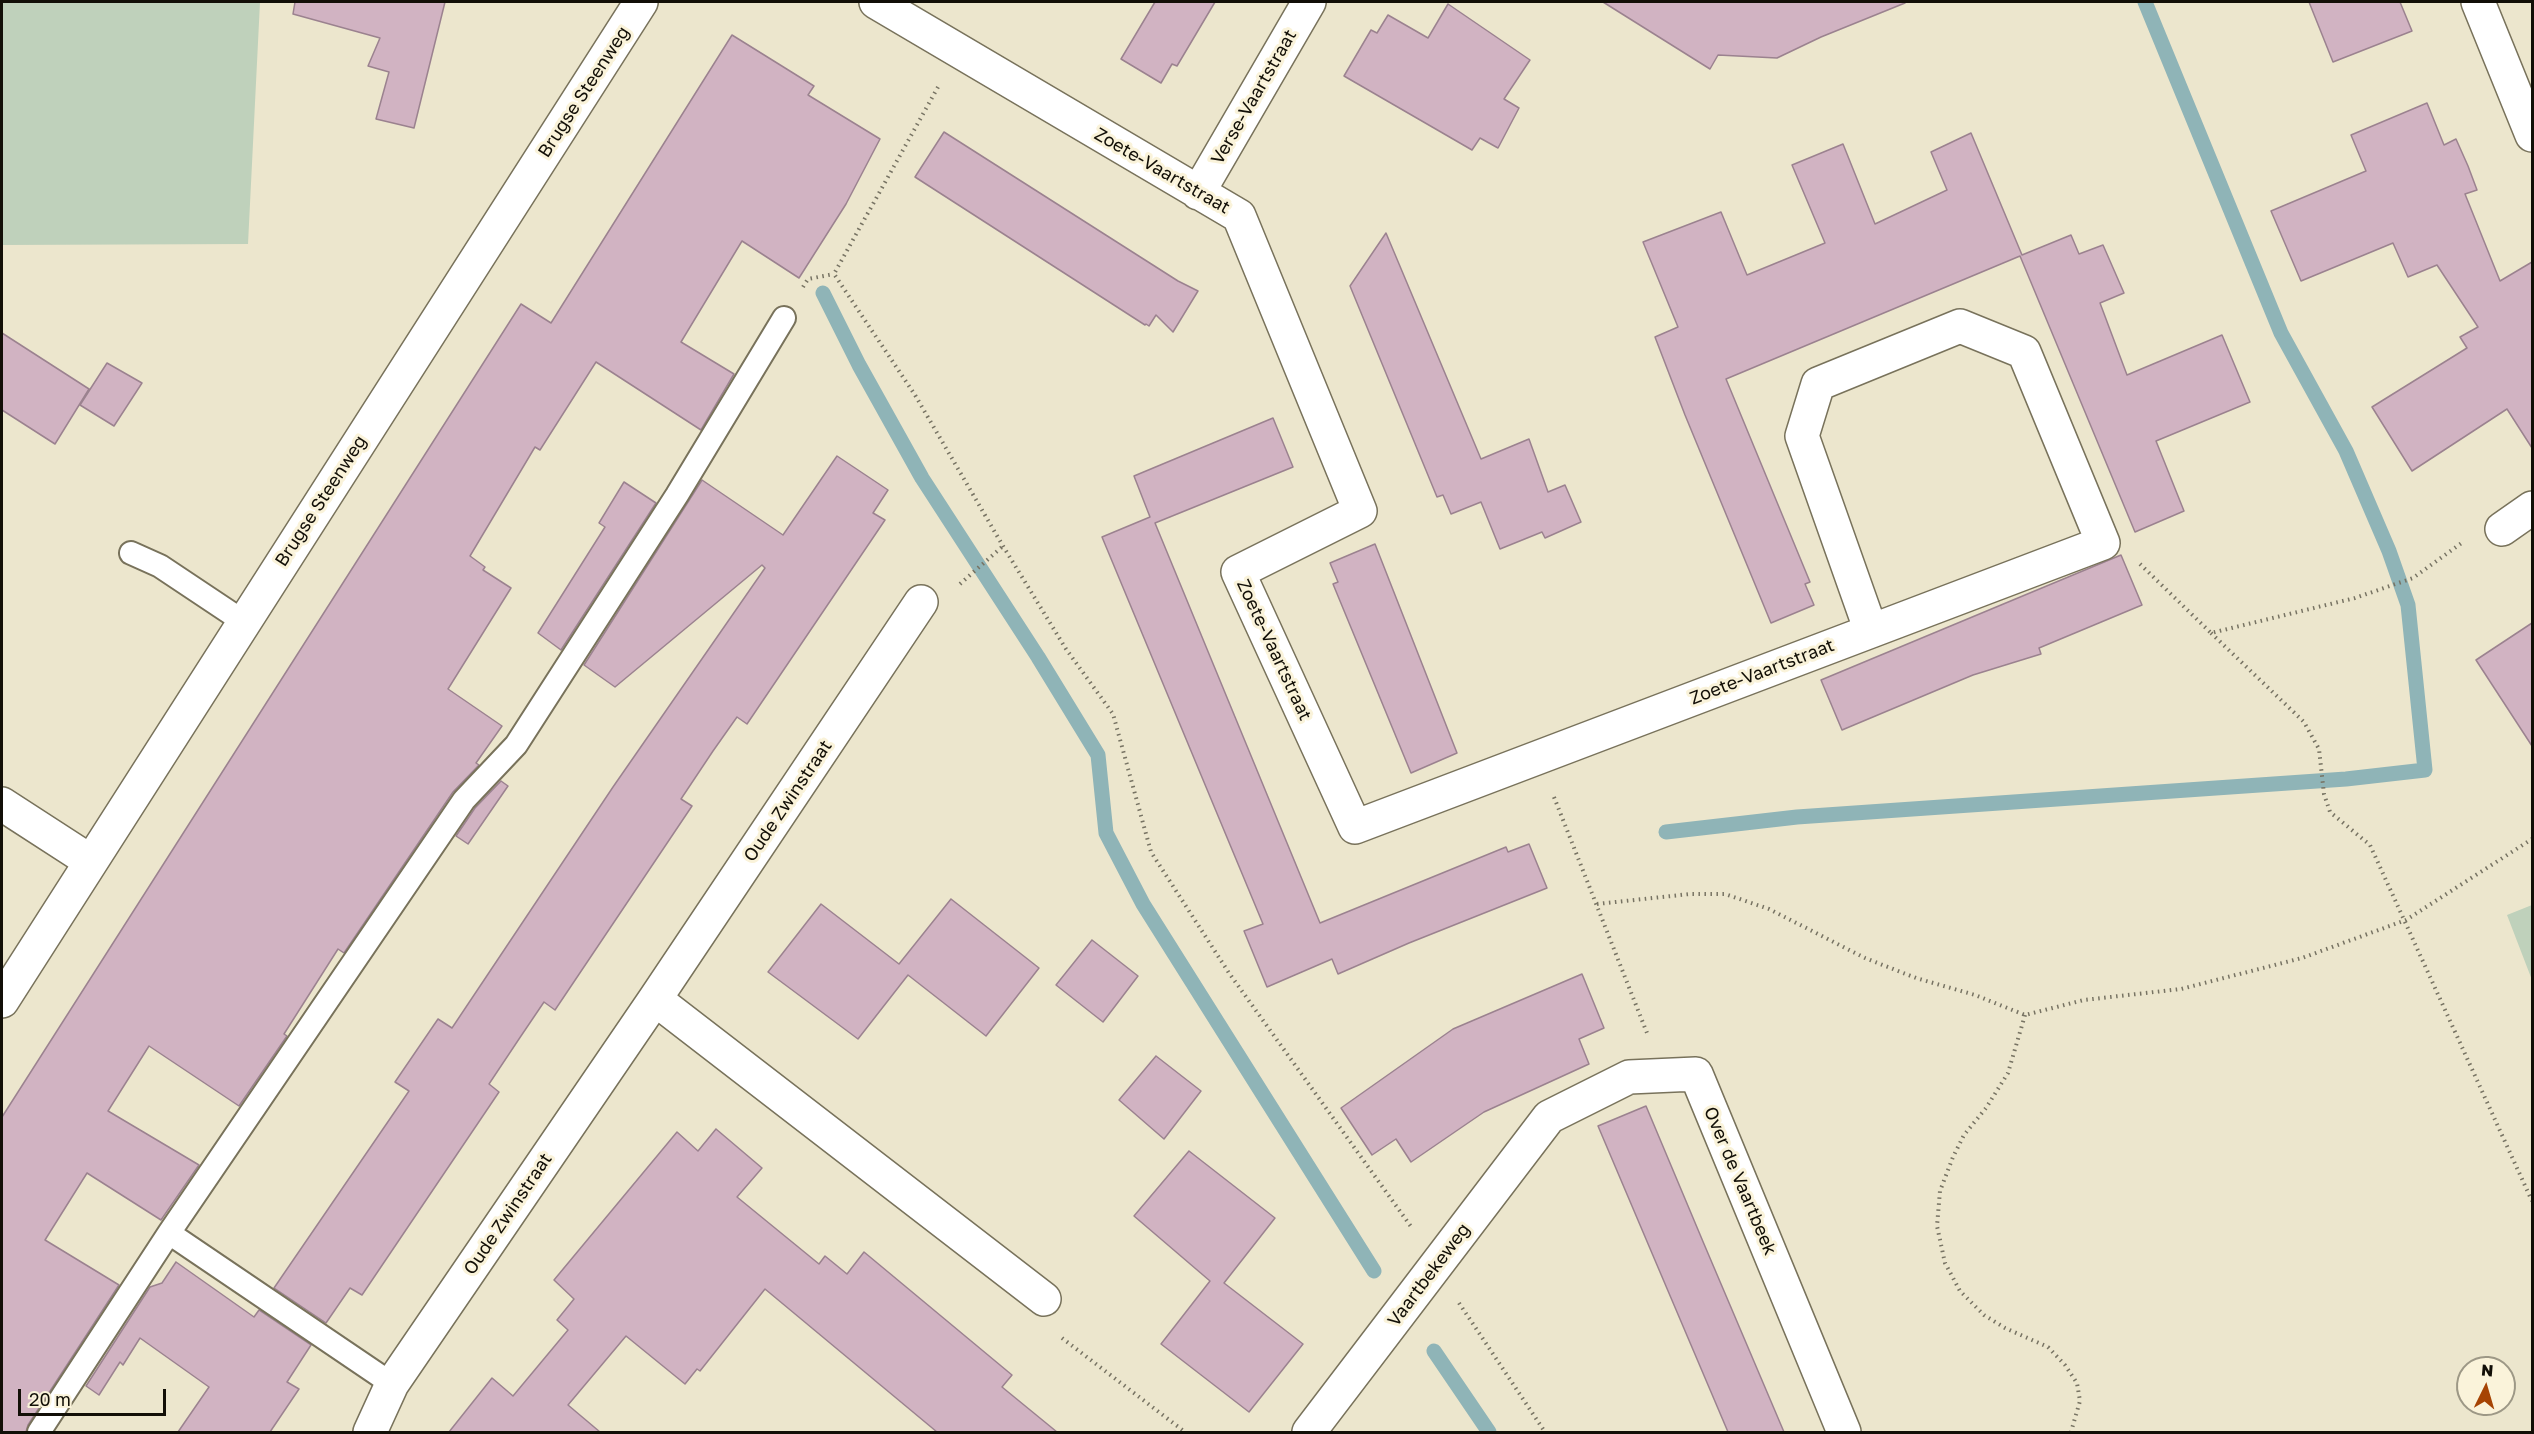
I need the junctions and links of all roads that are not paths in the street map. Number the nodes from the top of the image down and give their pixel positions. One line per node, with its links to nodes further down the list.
1 (641, 2): 12 (street, Brugse Steenweg)
2 (876, 2): 6 (street, Zoete-Vaartstraat)
3 (1309, 2): 6 (street, Verse-Vaartstraat)
4 (2478, 2): 5 (street)
5 (2532, 135)
6 (1198, 193): 13 (street, Zoete-Vaartstraat)
7 (784, 318): 19 (lane)
8 (2532, 508): 9 (street)
9 (2502, 529)
10 (131, 553): 12 (lane)
11 (921, 602): 16 (street, Oude Zwinstraat)
12 (244, 622): 15 (street, Brugse Steenweg)
13 (1871, 631): 13 (street, Zoete-Vaartstraat)
14 (2, 804): 15 (street)
15 (90, 861): 17 (street, Brugse Steenweg)
16 (655, 999): 20 (street); 21 (street, Oude Zwinstraat)
17 (2, 1000)
18 (1550, 1117): 24 (street, Vaartbekeweg); 25 (street, Over de Vaartbeek)
19 (169, 1233): 21 (lane); 22 (lane)
20 (1044, 1299)
21 (392, 1384): 23 (street, Oude Zwinstraat)
22 (39, 1432)
23 (370, 1432)
24 (1309, 1432)
25 (1845, 1432)

